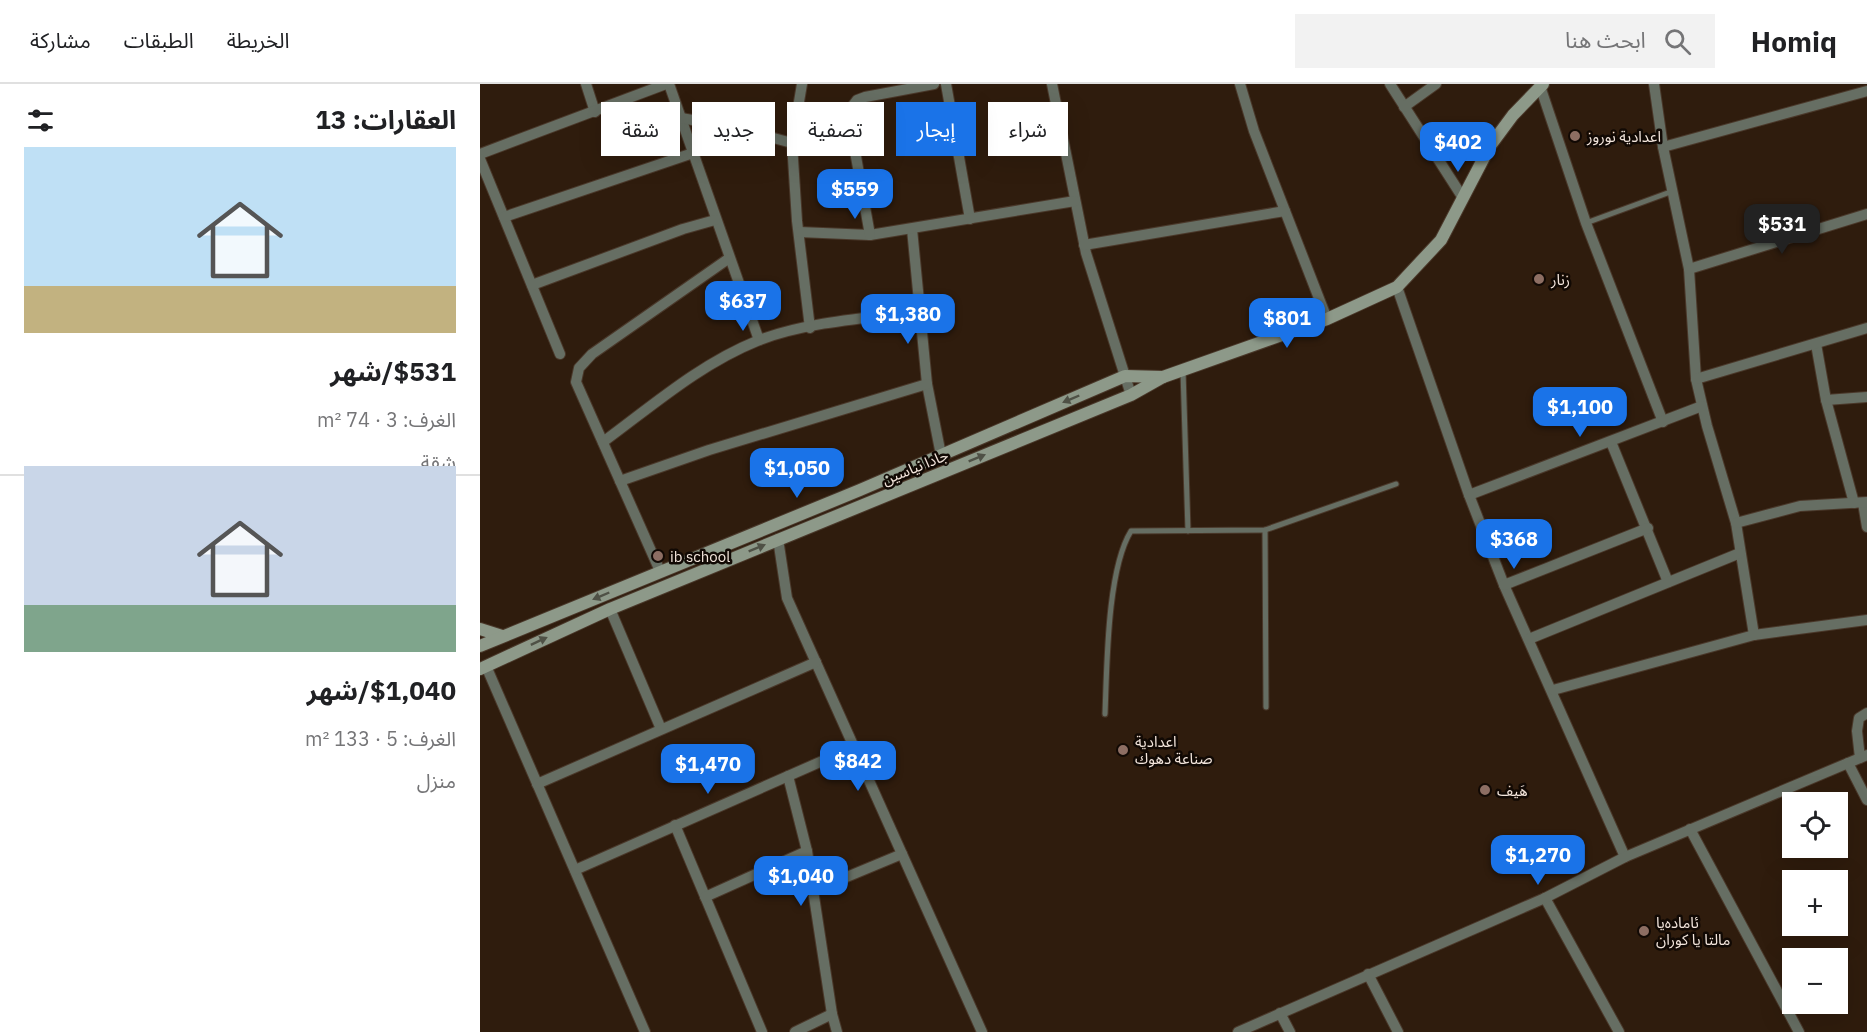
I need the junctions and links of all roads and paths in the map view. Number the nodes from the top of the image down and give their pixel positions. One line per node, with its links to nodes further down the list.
1 (586, 84): 15 (street)
2 (668, 84): 15 (street); 16 (street)
3 (802, 84): 13 (street)
4 (934, 84): 36 (street)
5 (946, 84): 31 (street)
6 (1052, 84): 27 (street)
7 (1240, 84): 28 (street)
8 (1390, 84): 14 (street)
9 (1436, 84): 14 (street)
10 (1654, 84): 18 (street)
11 (1541, 85): 26 (street); 33 (street)
12 (1867, 92): 18 (street)
13 (799, 102)
14 (1404, 107): 26 (street)
15 (595, 112): 21 (street)
16 (681, 118): 17 (street); 19 (street)
17 (787, 142)
18 (1664, 147): 25 (street)
19 (692, 150)
20 (692, 153): 30 (street)
21 (480, 154)
22 (694, 156): 32 (street)
23 (793, 156): 35 (street)
24 (480, 159): 30 (street)
25 (1673, 191): 33 (lane); 39 (street)
26 (1463, 198): 41 (street)
27 (1075, 201): 31 (street); 37 (street)
28 (1285, 211): 37 (street); 43 (street)
29 (1867, 214): 39 (street)
30 (504, 218): 40 (street)
31 (970, 219): 34 (street)
32 (715, 220): 38 (street); 40 (street)
33 (1586, 223): 58 (street)
34 (912, 229): 36 (street); 42 (street)
35 (799, 232): 36 (street); 44 (street)
36 (870, 235)
37 (1084, 245): 50 (street)
38 (728, 259): 46 (street); 59 (street)
39 (1689, 269): 52 (street)
40 (532, 285): 48 (street)
41 (1397, 286): 43 (street); 64 (street)
42 (919, 312): 44 (street); 53 (street)
43 (1327, 319): 49 (street)
44 (810, 328): 46 (street)
45 (1867, 328): 47 (street)
46 (759, 340): 59 (street)
47 (1816, 344): 52 (street); 56 (street)
48 (560, 354)
49 (1183, 370): 51 (street); 70 (lane)
50 (1125, 376): 51 (street); 54 (street); 61 (street, جادا نیاسین, one-way to 61)
51 (1163, 377): 54 (street, جادا نیاسین)
52 (1696, 379): 57 (street)
53 (927, 384): 61 (street); 62 (street)
54 (1131, 395): 71 (street, جادا نیاسین, one-way to 54)
55 (1867, 397): 56 (street)
56 (1826, 400): 65 (street)
57 (1702, 406): 58 (street); 66 (street)
58 (1663, 422): 60 (street)
59 (603, 442): 62 (street)
60 (1611, 442): 64 (street); 68 (street)
61 (941, 455): 73 (street, جادا نیاسین)
62 (620, 482): 73 (street)
63 (1396, 484): 69 (lane)
64 (1469, 495): 75 (street)
65 (1861, 503): 66 (street); 67 (street)
66 (1736, 523): 72 (street)
67 (1867, 527)
68 (1648, 528): 74 (street); 75 (street)
69 (1265, 530): 70 (lane); 88 (lane)
70 (1188, 531): 90 (lane)
71 (778, 539): 77 (street, جادا نیاسین, one-way to 71); 85 (street)
72 (1740, 553): 74 (street); 81 (street)
73 (660, 571): 76 (street, جادا نیاسین)
74 (1668, 582): 83 (street)
75 (1504, 585): 83 (street)
76 (623, 586): 77 (street); 82 (street, جادا نیاسین, one-way to 82)
77 (629, 600): 78 (street, جادا نیاسین)
78 (610, 609): 86 (street, جادا نیاسین, one-way to 78); 91 (street)
79 (1867, 620): 81 (street)
80 (480, 629): 82 (street)
81 (1754, 635): 87 (street)
82 (502, 636): 84 (street, جادا نیاسین)
83 (1529, 639): 87 (street)
84 (480, 646)
85 (816, 662): 91 (street); 92 (street)
86 (483, 667): 96 (street)
87 (1553, 690): 102 (street)
88 (1266, 707)
89 (1867, 712): 93 (street)
90 (1105, 714)
91 (661, 729): 96 (street)
92 (854, 747): 95 (street); 101 (street)
93 (1864, 757): 94 (street)
94 (1848, 763): 97 (street); 99 (street)
95 (788, 776): 98 (street); 100 (street)
96 (537, 784): 103 (street)
97 (1867, 800)
98 (675, 825): 103 (street); 105 (street)
99 (1690, 829): 102 (street); 119 (street)
100 (807, 850): 104 (street); 105 (street)
101 (902, 854): 104 (street); 115 (street)
102 (1625, 857): 106 (street)
103 (574, 870): 111 (street)
104 (813, 891): 109 (street)
105 (705, 897): 112 (street)
106 (1545, 898): 107 (street); 110 (street)
107 (1368, 974): 108 (street); 118 (street)
108 (1280, 1013): 116 (street); 117 (street)
109 (832, 1014): 113 (street); 114 (street)
110 (1617, 1031)
111 (645, 1032)
112 (762, 1032)
113 (795, 1032)
114 (837, 1032)
115 (982, 1032)
116 (1238, 1032)
117 (1290, 1032)
118 (1398, 1032)
119 (1800, 1032)

